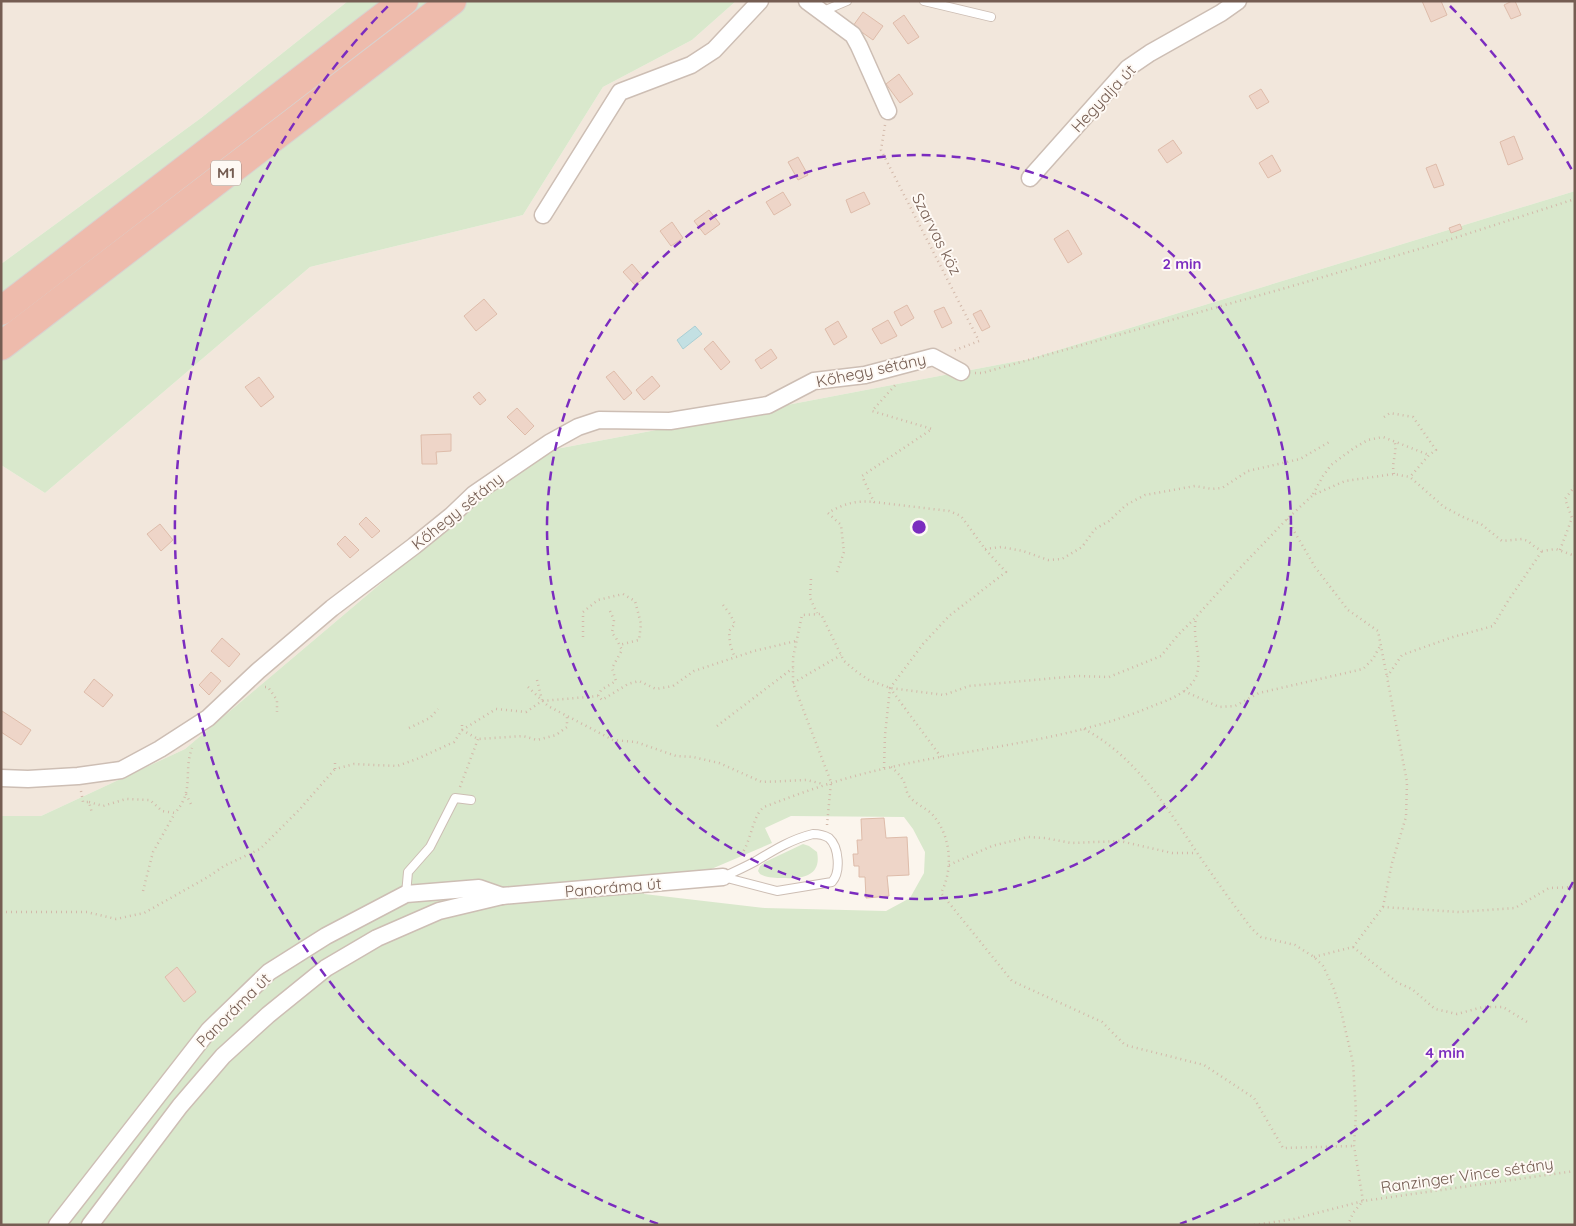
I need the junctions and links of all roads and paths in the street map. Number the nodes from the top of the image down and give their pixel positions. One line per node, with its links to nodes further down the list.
1 (404, 1): 14 (highway, M1)
2 (452, 1): 15 (highway, M1)
3 (760, 1): 13 (street)
4 (808, 1): 8 (street)
5 (847, 1): 8 (lane)
6 (924, 1): 9 (lane)
7 (1238, 1): 11 (street, Hegyalja út)
8 (821, 12): 10 (street)
9 (992, 17)
10 (888, 111): 16 (path, Szarvas köz)
11 (1030, 178)
12 (1575, 199): 18 (path)
13 (543, 215)
14 (1, 311)
15 (1, 346)
16 (954, 351)
17 (919, 360): 18 (street, Kőhegy sétány); 27 (path); 48 (street, Kőhegy sétány)
18 (961, 372)
19 (1384, 417): 22 (path)
20 (1331, 441): 29 (path)
21 (1395, 443): 22 (path); 23 (path); 26 (path)
22 (1429, 455): 24 (path)
23 (1394, 474): 24 (path); 26 (path)
24 (1410, 477): 31 (path)
25 (1575, 486): 30 (path)
26 (1313, 495): 28 (path)
27 (874, 502): 29 (path); 33 (path)
28 (1287, 519): 38 (path); 41 (path)
29 (985, 549): 51 (path)
30 (1560, 550): 31 (path); 32 (path)
31 (1542, 551): 46 (path)
32 (1575, 556)
33 (837, 572)
34 (812, 579): 37 (path)
35 (723, 605): 44 (path)
36 (610, 611): 42 (path)
37 (817, 614): 40 (path); 43 (path)
38 (1196, 618): 51 (path); 52 (path)
39 (583, 637): 42 (path)
40 (796, 641): 44 (path); 45 (path)
41 (1381, 644): 46 (path); 52 (path)
42 (619, 645): 53 (path)
43 (841, 655): 49 (path); 51 (path)
44 (735, 658): 53 (path)
45 (792, 668): 49 (path); 60 (path)
46 (1387, 677): 89 (path)
47 (537, 680): 54 (path)
48 (248, 681): 56 (path); 58 (street, Kőhegy sétány)
49 (793, 683): 72 (path)
50 (528, 687): 54 (path)
51 (890, 688): 65 (path); 68 (path)
52 (1184, 691): 62 (path)
53 (598, 696): 54 (path)
54 (542, 701): 57 (path); 63 (path)
55 (438, 708): 61 (path)
56 (277, 712)
57 (567, 715): 64 (path); 73 (path)
58 (198, 725): 70 (street, Kőhegy sétány); 74 (path)
59 (462, 725): 63 (path)
60 (716, 726)
61 (409, 728)
62 (1084, 729): 65 (path); 82 (path)
63 (462, 730): 64 (path); 69 (path)
64 (478, 739): 75 (path)
65 (941, 757): 67 (path)
66 (335, 763): 69 (path)
67 (892, 767): 68 (path); 83 (path)
68 (884, 768): 72 (path)
69 (335, 769): 90 (path)
70 (93, 774): 71 (street, Kőhegy sétány); 77 (path)
71 (1, 778)
72 (831, 782): 73 (path); 81 (path)
73 (824, 784): 84 (path)
74 (186, 794): 78 (path); 80 (path)
75 (455, 798): 76 (lane); 87 (lane)
76 (471, 800)
77 (89, 802): 79 (path); 80 (path)
78 (192, 806)
79 (92, 813)
80 (175, 813): 86 (path)
81 (826, 837): 84 (lane); 84 (lane)
82 (1197, 853): 83 (path); 92 (path)
83 (949, 865): 94 (path)
84 (723, 877): 88 (street, Panoráma út)
85 (1575, 886): 89 (path)
86 (143, 890)
87 (406, 894): 88 (street, Panoráma út); 97 (street, Panoráma út)
88 (502, 896): 98 (street, Panoráma út)
89 (1383, 907): 91 (path)
90 (1, 912)
91 (1353, 946): 92 (path); 93 (path)
92 (1314, 957): 94 (path)
93 (1527, 1022)
94 (1354, 1146): 96 (path)
95 (1575, 1171): 96 (path, Ranzinger Vince sétány)
96 (1363, 1201): 99 (path, Ranzinger Vince sétány); 100 (path)
97 (57, 1225)
98 (90, 1225)
99 (1254, 1225)
100 (1348, 1225)

